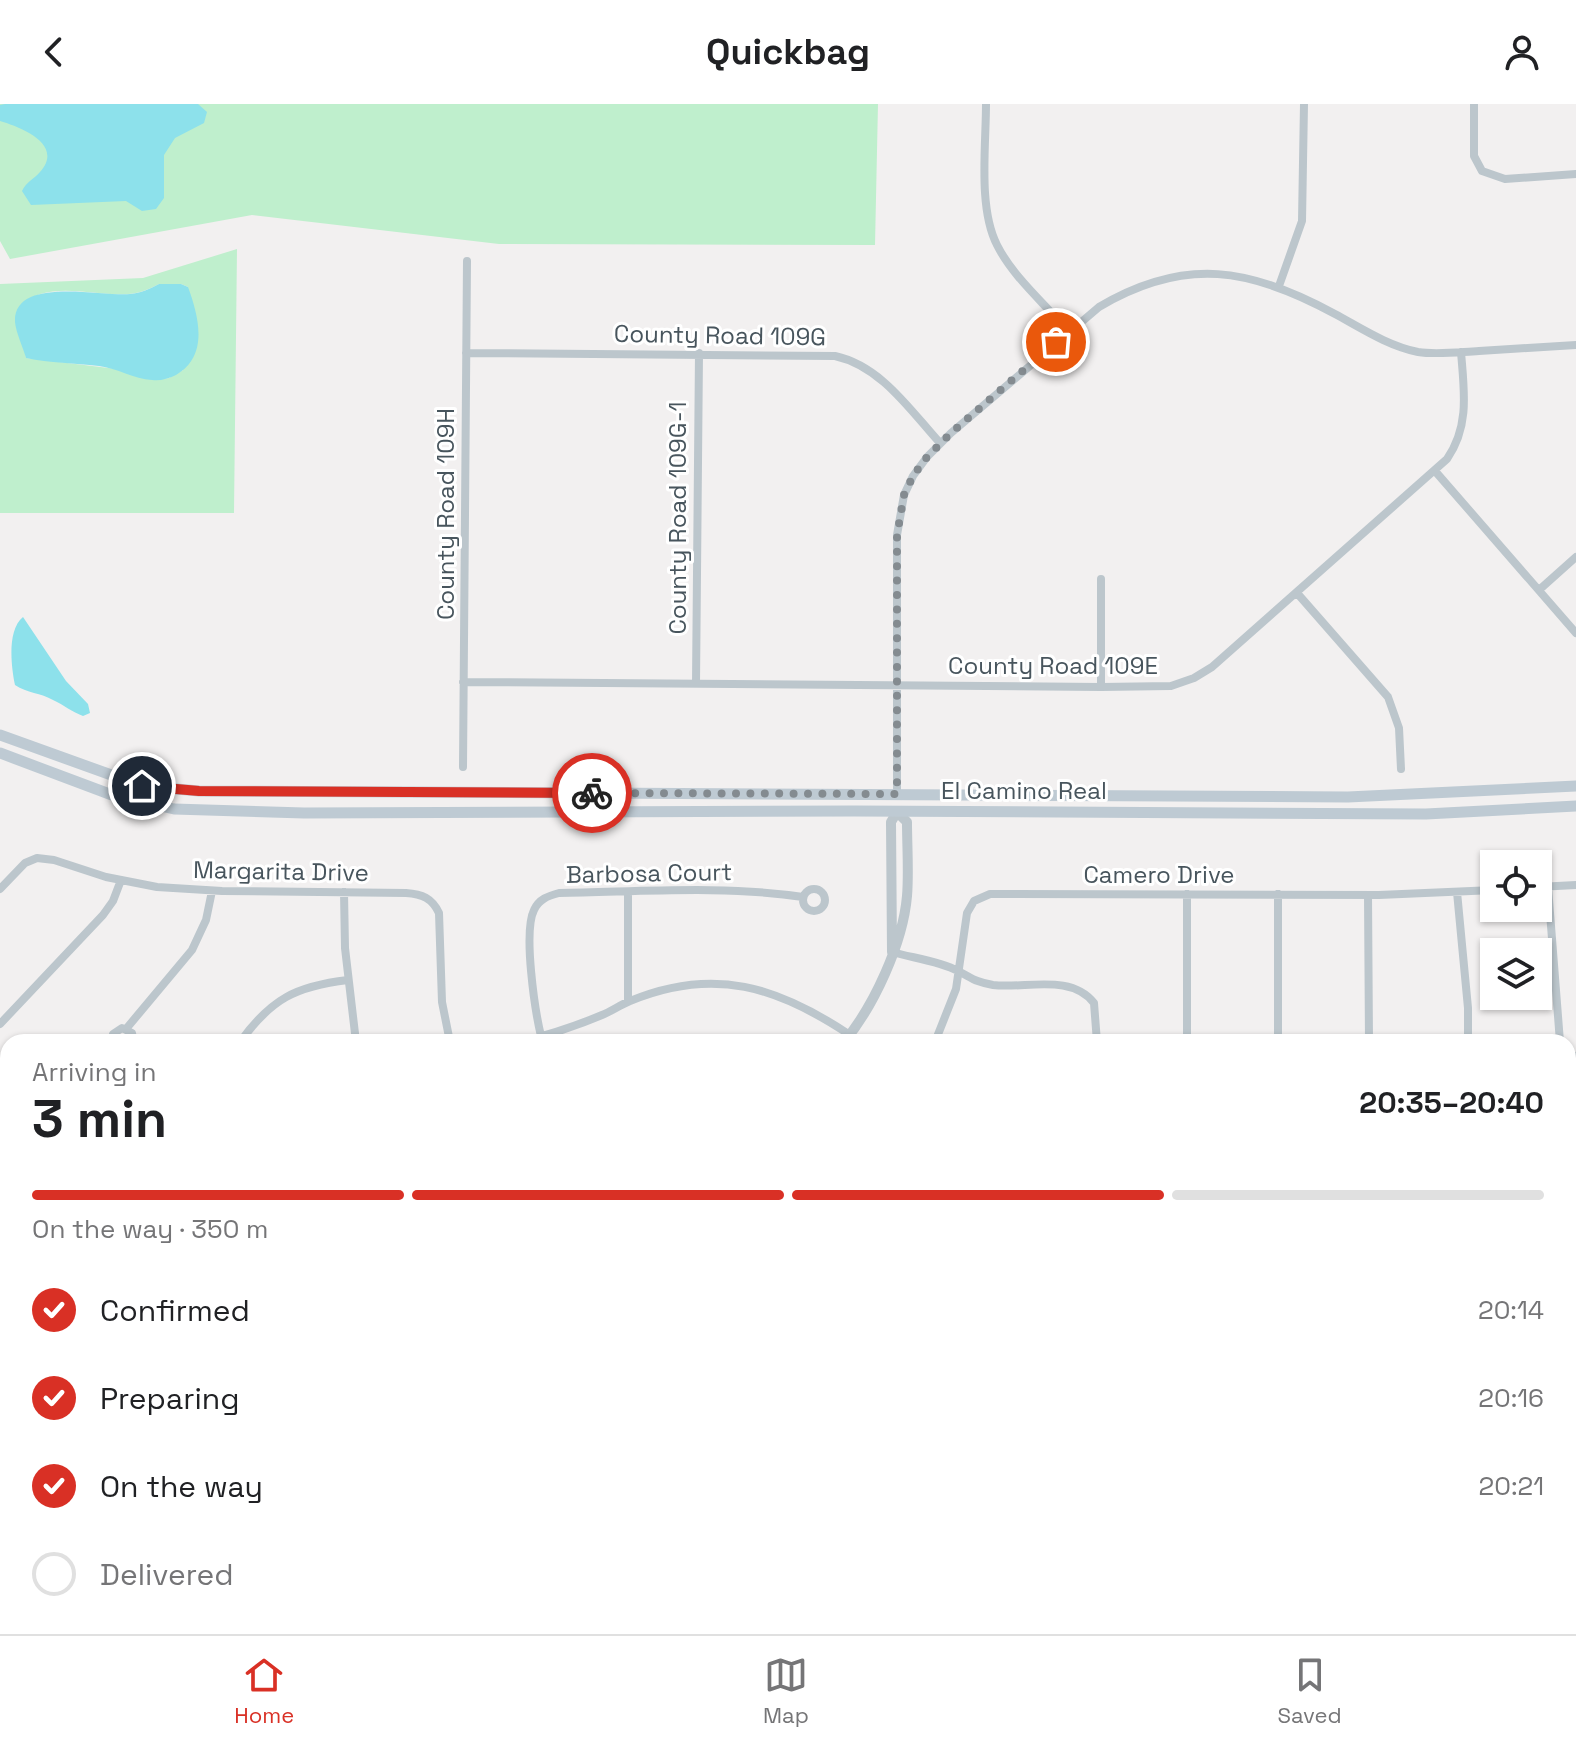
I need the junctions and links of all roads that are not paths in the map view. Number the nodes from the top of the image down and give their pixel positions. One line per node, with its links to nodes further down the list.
1 (986, 104): 7 (street)
2 (1304, 104): 6 (street)
3 (1474, 104): 4 (street)
4 (1576, 174)
5 (467, 261): 10 (street, County Road 109H)
6 (1279, 286): 7 (street); 9 (street)
7 (1068, 331): 12 (street)
8 (1576, 345): 9 (street)
9 (1461, 352): 13 (street, County Road 109E)
10 (466, 353): 11 (street, County Road 109G); 19 (street, County Road 109H)
11 (699, 353): 12 (street, County Road 109G); 20 (street, County Road 109G-1)
12 (940, 443): 21 (street)
13 (1435, 471): 16 (street); 17 (street, County Road 109E)
14 (1576, 557): 16 (street)
15 (1101, 579): 22 (street)
16 (1539, 590): 18 (street)
17 (1297, 593): 22 (street, County Road 109E); 26 (street)
18 (1576, 633)
19 (463, 682): 20 (street, County Road 109E); 25 (street, County Road 109H)
20 (696, 683): 21 (street, County Road 109E)
21 (896, 685): 22 (street, County Road 109E); 28 (street)
22 (1101, 687)
23 (0, 735): 28 (main road, El Camino Real)
24 (0, 753): 30 (main road, El Camino Real)
25 (463, 767)
26 (1401, 769)
27 (1576, 786): 28 (main road, El Camino Real)
28 (897, 794): 30 (main road)
29 (1576, 806): 30 (main road, El Camino Real)
30 (897, 812): 45 (street); 45 (street)
31 (121, 880): 34 (street, Margarita Drive); 35 (street, Margarita Drive); 49 (street)
32 (1576, 885): 33 (street)
33 (1552, 886)
34 (0, 889)
35 (212, 891): 37 (street, Margarita Drive); 50 (street)
36 (1480, 891): 38 (street, Camero Drive)
37 (344, 892): 47 (street); 55 (street, Margarita Drive)
38 (1457, 892): 42 (street, Camero Drive); 65 (street)
39 (628, 893): 43 (street, Barbosa Court); 48 (street); 56 (street, Barbosa Court)
40 (1187, 894): 41 (street, Camero Drive); 46 (street, Camero Drive); 62 (street)
41 (1278, 894): 42 (street, Camero Drive); 63 (street)
42 (1368, 895): 64 (street)
43 (803, 897)
44 (1547, 922): 66 (street)
45 (892, 952): 46 (street); 59 (street)
46 (959, 971): 60 (street, Camero Drive); 61 (street)
47 (348, 980): 53 (street); 54 (street)
48 (628, 1001): 57 (street); 58 (street)
49 (0, 1024)
50 (126, 1029): 51 (street); 52 (street)
51 (115, 1034)
52 (132, 1034)
53 (246, 1034)
54 (355, 1034)
55 (448, 1034)
56 (541, 1034)
57 (547, 1034)
58 (841, 1034)
59 (850, 1034)
60 (939, 1034)
61 (1096, 1034)
62 (1187, 1034)
63 (1278, 1034)
64 (1369, 1034)
65 (1468, 1034)
66 (1559, 1034)

